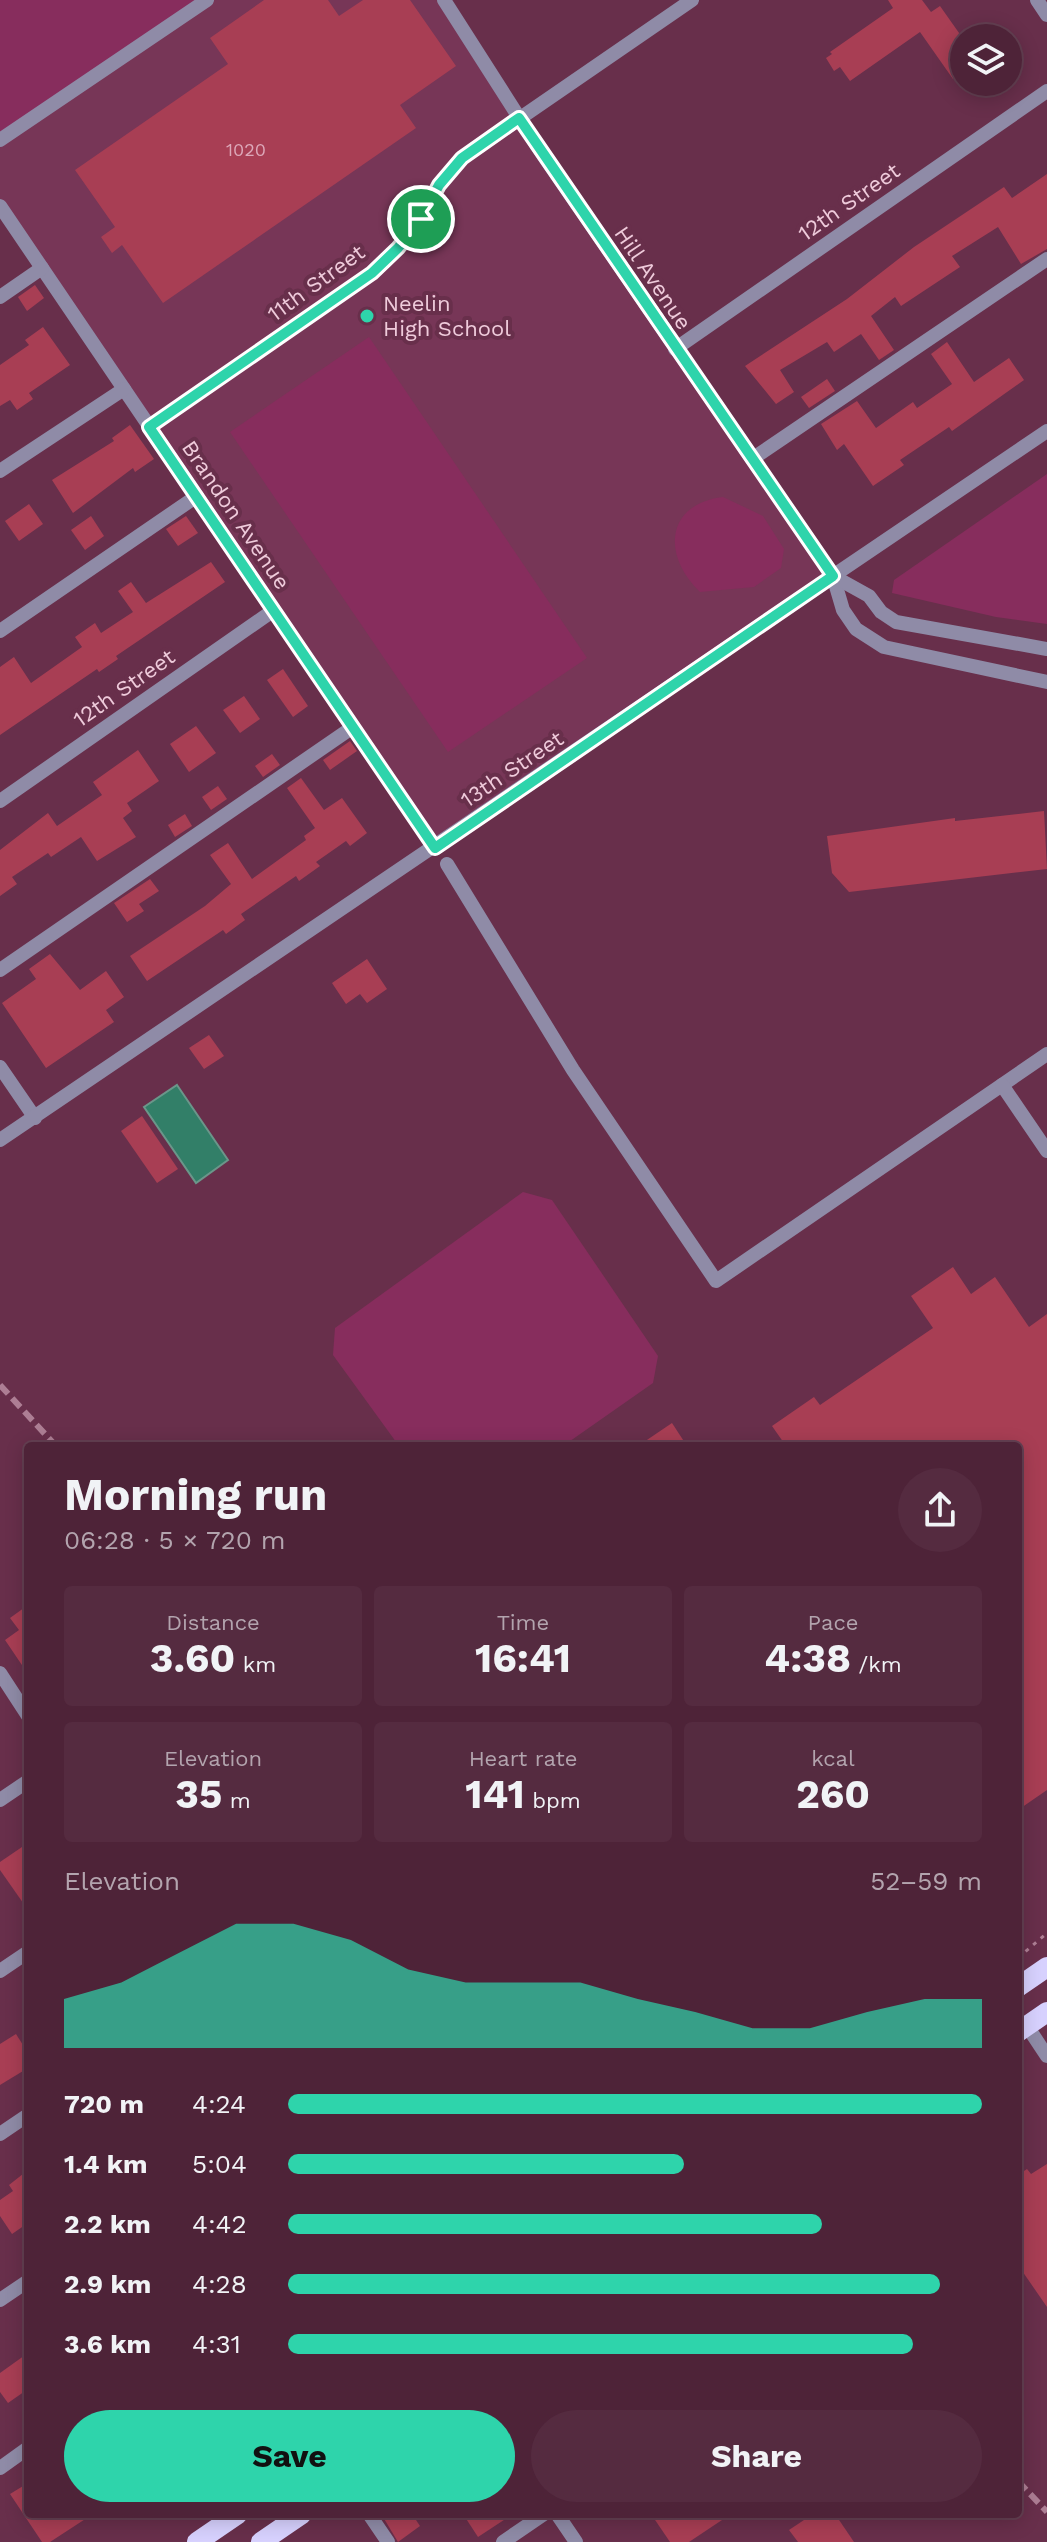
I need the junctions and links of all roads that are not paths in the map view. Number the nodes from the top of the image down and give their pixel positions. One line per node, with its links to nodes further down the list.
1 (207, 0): 8 (street)
2 (444, 0): 7 (street, Hill Avenue)
3 (692, 0): 7 (street, 11th Street)
4 (1037, 0): 5 (street)
5 (1047, 15)
6 (1047, 91): 13 (street, 12th Street)
7 (519, 118): 13 (street, Hill Avenue); 15 (street, 11th Street)
8 (0, 140)
9 (0, 206): 11 (street, Brandon Avenue)
10 (1047, 259): 17 (street)
11 (42, 268): 12 (street); 14 (street, Brandon Avenue)
12 (0, 297)
13 (675, 349): 17 (street, Hill Avenue)
14 (124, 389): 15 (street, Brandon Avenue); 18 (street)
15 (149, 427): 19 (street, Brandon Avenue)
16 (1047, 431): 20 (street, 13th Street)
17 (752, 459): 20 (street, Hill Avenue)
18 (0, 471)
19 (197, 496): 21 (street, Brandon Avenue); 22 (street)
20 (833, 576): 23 (street); 24 (street); 27 (street, 13th Street)
21 (274, 610): 25 (street, Brandon Avenue); 26 (street, 12th Street)
22 (0, 631)
23 (1047, 649)
24 (1047, 682)
25 (353, 727): 27 (street, Brandon Avenue); 29 (street)
26 (0, 801)
27 (435, 848): 33 (street, 13th Street)
28 (447, 864): 32 (street)
29 (0, 970)
30 (1047, 1054): 32 (street)
31 (0, 1067): 33 (street)
32 (1002, 1085): 35 (street)
33 (35, 1118): 34 (street, 13th Street)
34 (0, 1140)
35 (1047, 1151)
36 (0, 1673): 37 (street)
37 (24, 1710)
38 (24, 1784): 39 (street)
39 (0, 1800)
40 (24, 1955): 42 (street)
41 (1047, 1967): 43 (main road)
42 (0, 1971)
43 (1022, 1984)
44 (1047, 2012): 45 (main road)
45 (1022, 2029): 46 (street)
46 (1047, 2056)
47 (24, 2118): 48 (street)
48 (0, 2134)
49 (24, 2284): 50 (street)
50 (0, 2300)
51 (24, 2451): 52 (street)
52 (0, 2468)
53 (232, 2518): 58 (main road)
54 (296, 2518): 59 (main road)
55 (372, 2518): 60 (street)
56 (538, 2518): 61 (street)
57 (560, 2518): 62 (street)
58 (197, 2542)
59 (261, 2542)
60 (388, 2542)
61 (503, 2542)
62 (576, 2542)

